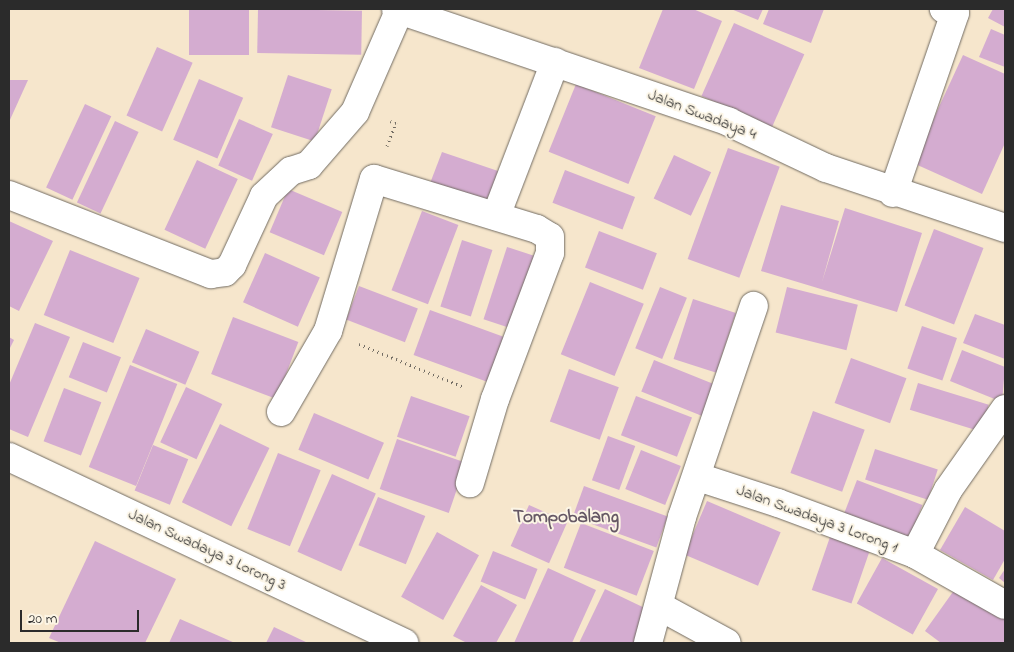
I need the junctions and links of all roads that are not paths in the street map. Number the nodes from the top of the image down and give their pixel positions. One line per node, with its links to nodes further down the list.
1 (944, 9): 4 (street)
2 (412, 11): 3 (street, Jalan Swadaya 4); 5 (street)
3 (555, 62): 4 (street, Jalan Swadaya 4); 6 (street)
4 (893, 193): 7 (street, Jalan Swadaya 4)
5 (9, 195)
6 (496, 216): 10 (street); 13 (street)
7 (1005, 228)
8 (754, 306): 12 (street)
9 (1005, 409): 14 (street, Jalan Swadaya 3 Lorong 1)
10 (281, 412)
11 (9, 457): 17 (street, Jalan Swadaya 3 Lorong 3)
12 (698, 477): 14 (street, Jalan Swadaya 3 Lorong 1); 16 (street)
13 (470, 483)
14 (915, 554): 15 (street)
15 (1005, 605)
16 (659, 606): 18 (street); 19 (street)
17 (404, 643)
18 (648, 643)
19 (727, 643)

